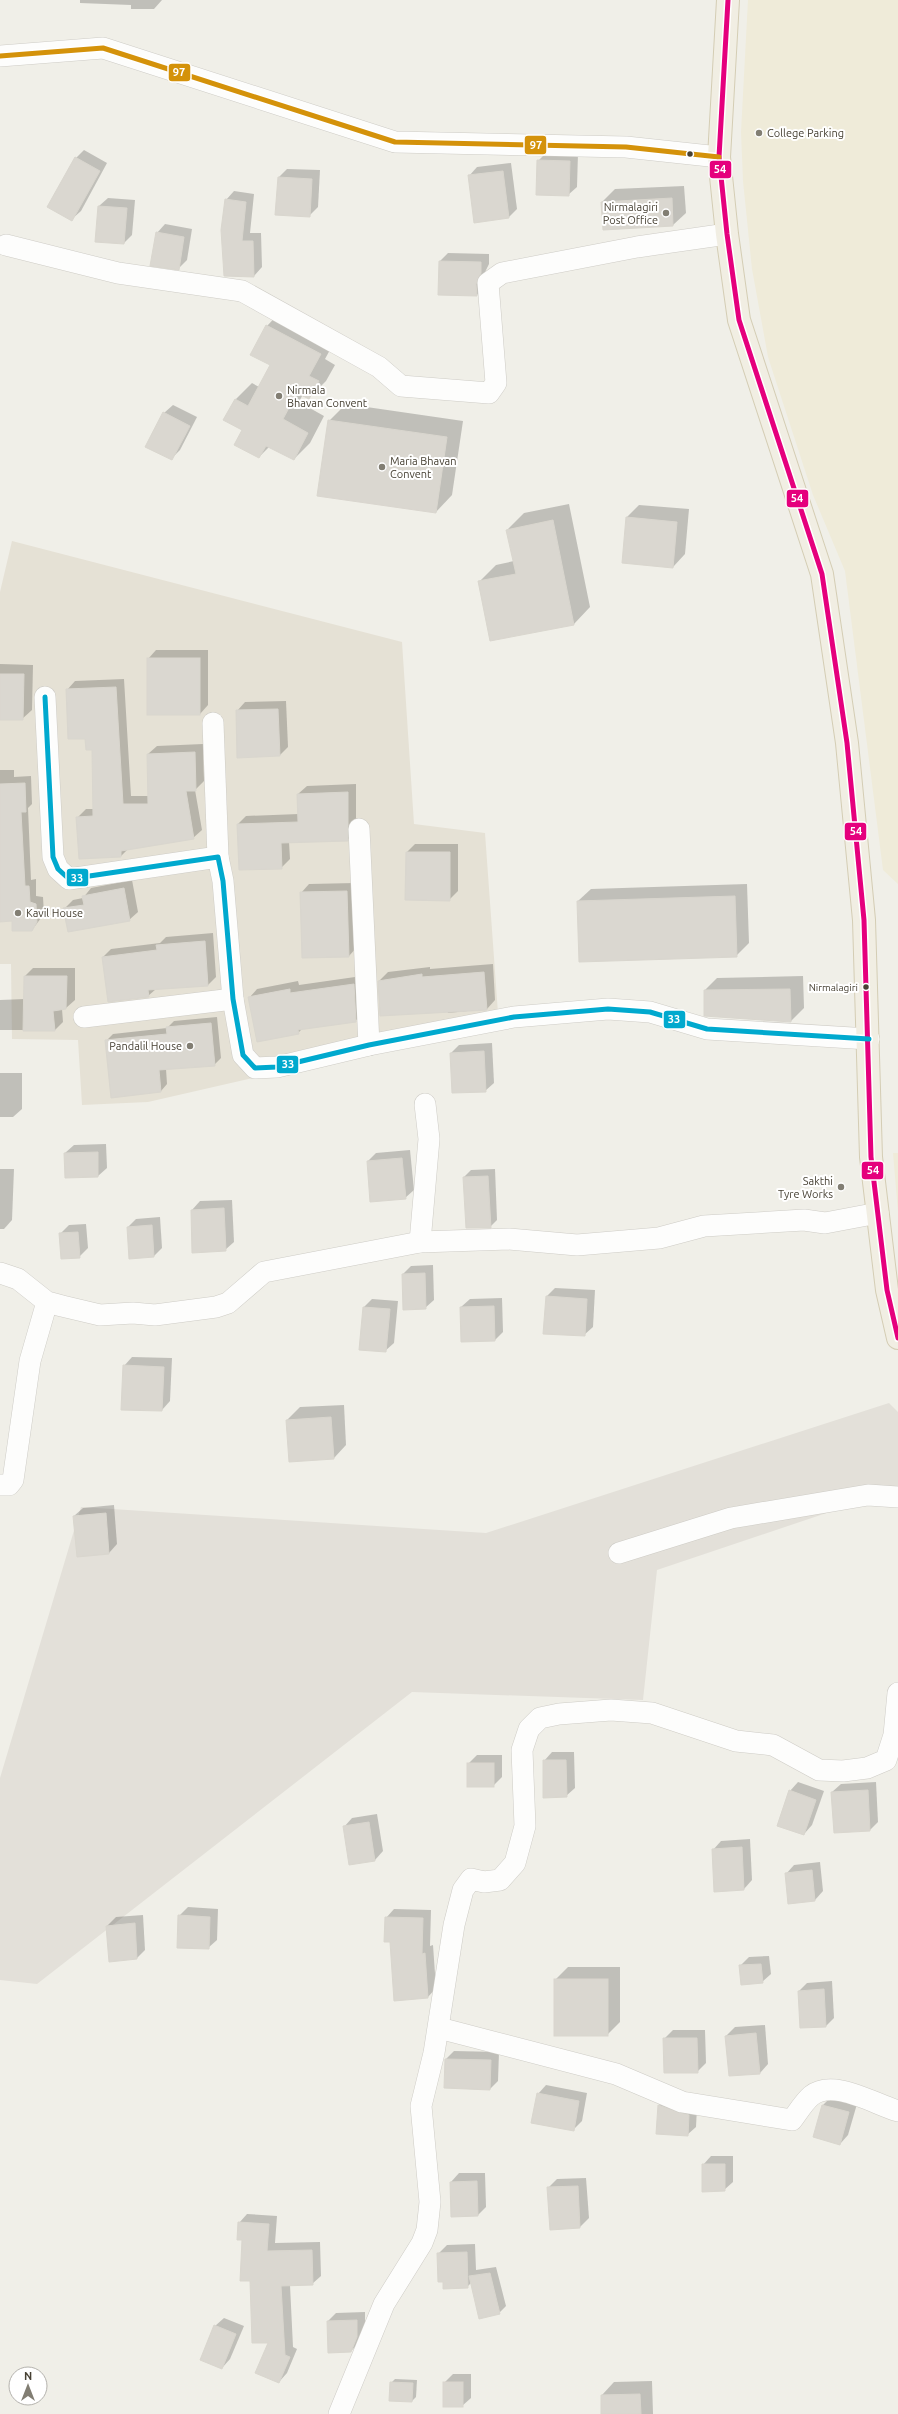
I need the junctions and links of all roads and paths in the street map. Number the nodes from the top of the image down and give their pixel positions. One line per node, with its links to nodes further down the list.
1 (728, 0): 3 (main road)
2 (0, 56): 3 (street)
3 (719, 157): 4 (main road)
4 (727, 234): 5 (street); 12 (main road)
5 (6, 245)
6 (45, 697): 9 (street)
7 (213, 724): 9 (street)
8 (358, 829): 13 (street)
9 (218, 857): 10 (street)
10 (233, 999): 11 (street); 13 (street)
11 (84, 1017)
12 (869, 1039): 13 (street); 15 (main road)
13 (369, 1045)
14 (425, 1104): 16 (street)
15 (878, 1213): 16 (street); 19 (main road)
16 (420, 1242): 18 (street)
17 (0, 1273): 18 (street)
18 (47, 1302): 20 (street)
19 (898, 1338)
20 (0, 1485)
21 (898, 1497): 22 (street)
22 (619, 1553)
23 (898, 1693): 24 (street)
24 (892, 1761): 25 (street)
25 (439, 2028): 26 (street); 27 (street)
26 (898, 2111)
27 (339, 2414)

